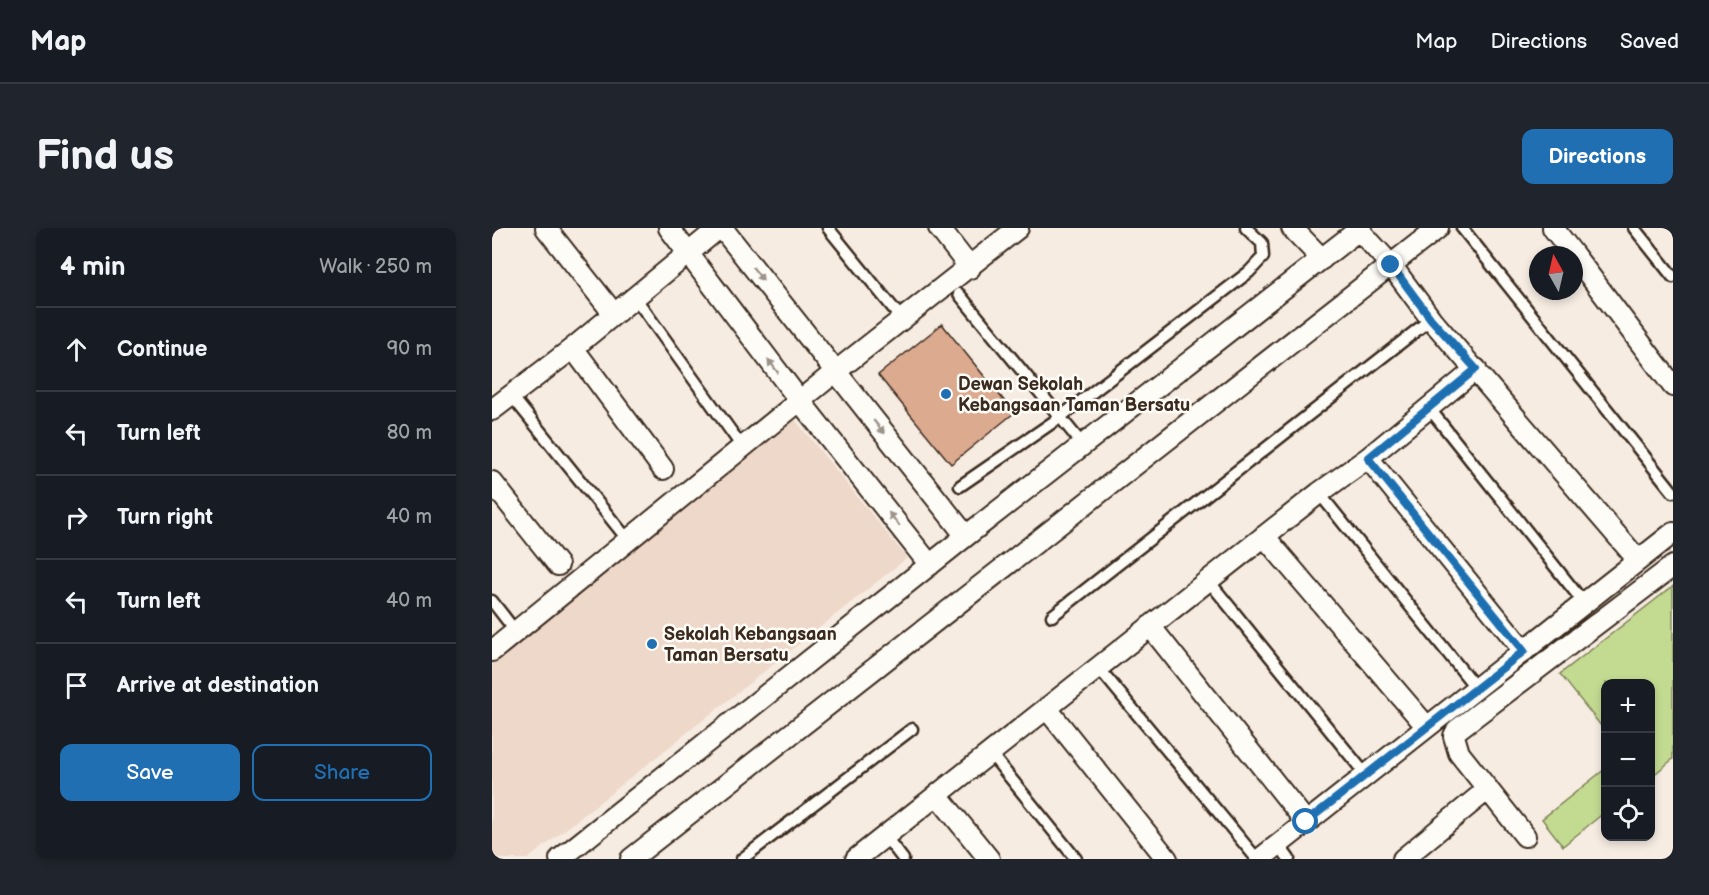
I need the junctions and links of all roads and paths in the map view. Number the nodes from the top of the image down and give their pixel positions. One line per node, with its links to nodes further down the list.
1 (546, 228): 23 (street)
2 (720, 228): 15 (street); 28 (street, one-way to 28)
3 (828, 228): 24 (lane)
4 (939, 228): 19 (street)
5 (1018, 228): 19 (street)
6 (1246, 228): 34 (lane)
7 (1292, 228): 16 (street)
8 (1438, 228): 17 (street)
9 (1462, 228): 41 (lane)
10 (1553, 228): 14 (street)
11 (1634, 228): 20 (lane)
12 (672, 229): 15 (street)
13 (1360, 229): 16 (street); 17 (street)
14 (1567, 246)
15 (688, 253): 22 (street); 31 (street, one-way to 15)
16 (1322, 258): 35 (street)
17 (1391, 265): 25 (street); 73 (street)
18 (1583, 267): 29 (street)
19 (970, 268): 24 (street)
20 (1673, 277)
21 (959, 294): 34 (lane)
22 (634, 296): 23 (street); 36 (lane)
23 (614, 314): 26 (street)
24 (902, 319): 28 (street)
25 (1431, 319): 27 (street); 54 (lane)
26 (573, 348): 30 (street); 38 (street)
27 (1476, 369): 32 (street); 47 (street)
28 (835, 372): 31 (street); 45 (street, one-way to 45)
29 (1673, 386)
30 (511, 395): 33 (street); 46 (lane)
31 (800, 401): 36 (street); 49 (street, one-way to 31)
32 (1428, 408): 37 (street); 53 (lane)
33 (492, 410)
34 (1059, 418): 35 (lane); 40 (lane)
35 (1083, 445): 45 (street)
36 (743, 448): 46 (street)
37 (1368, 458): 42 (street); 58 (street)
38 (663, 469)
39 (492, 482): 48 (street)
40 (960, 486)
41 (1673, 492)
42 (1319, 493): 44 (street); 60 (lane)
43 (1673, 533): 47 (street)
44 (1264, 536): 51 (street); 62 (street)
45 (966, 537): 49 (street)
46 (628, 540): 56 (street)
47 (1638, 560): 53 (street)
48 (558, 564)
49 (930, 565): 72 (street)
50 (1673, 566): 66 (street)
51 (1208, 580): 55 (street); 65 (lane)
52 (492, 601): 56 (lane)
53 (1584, 603): 58 (street)
54 (1052, 616)
55 (1150, 626): 59 (street); 68 (street)
56 (516, 632): 57 (street)
57 (492, 651)
58 (1524, 651): 60 (street)
59 (1098, 667): 61 (street); 80 (lane)
60 (1476, 688): 62 (street)
61 (1048, 710): 64 (street); 79 (street)
62 (1427, 727): 65 (street)
63 (912, 729): 74 (lane)
64 (991, 754): 67 (street); 78 (lane)
65 (1366, 775): 68 (street)
66 (1488, 789): 70 (street); 81 (street)
67 (938, 796): 69 (street); 77 (street)
68 (1306, 822): 71 (street)
69 (885, 836): 75 (street); 76 (lane)
70 (1525, 836)
71 (1284, 852): 80 (street)
72 (560, 859)
73 (631, 859)
74 (742, 859)
75 (856, 859)
76 (903, 859)
77 (989, 859)
78 (1076, 859)
79 (1167, 859)
80 (1258, 859)
81 (1403, 859)

